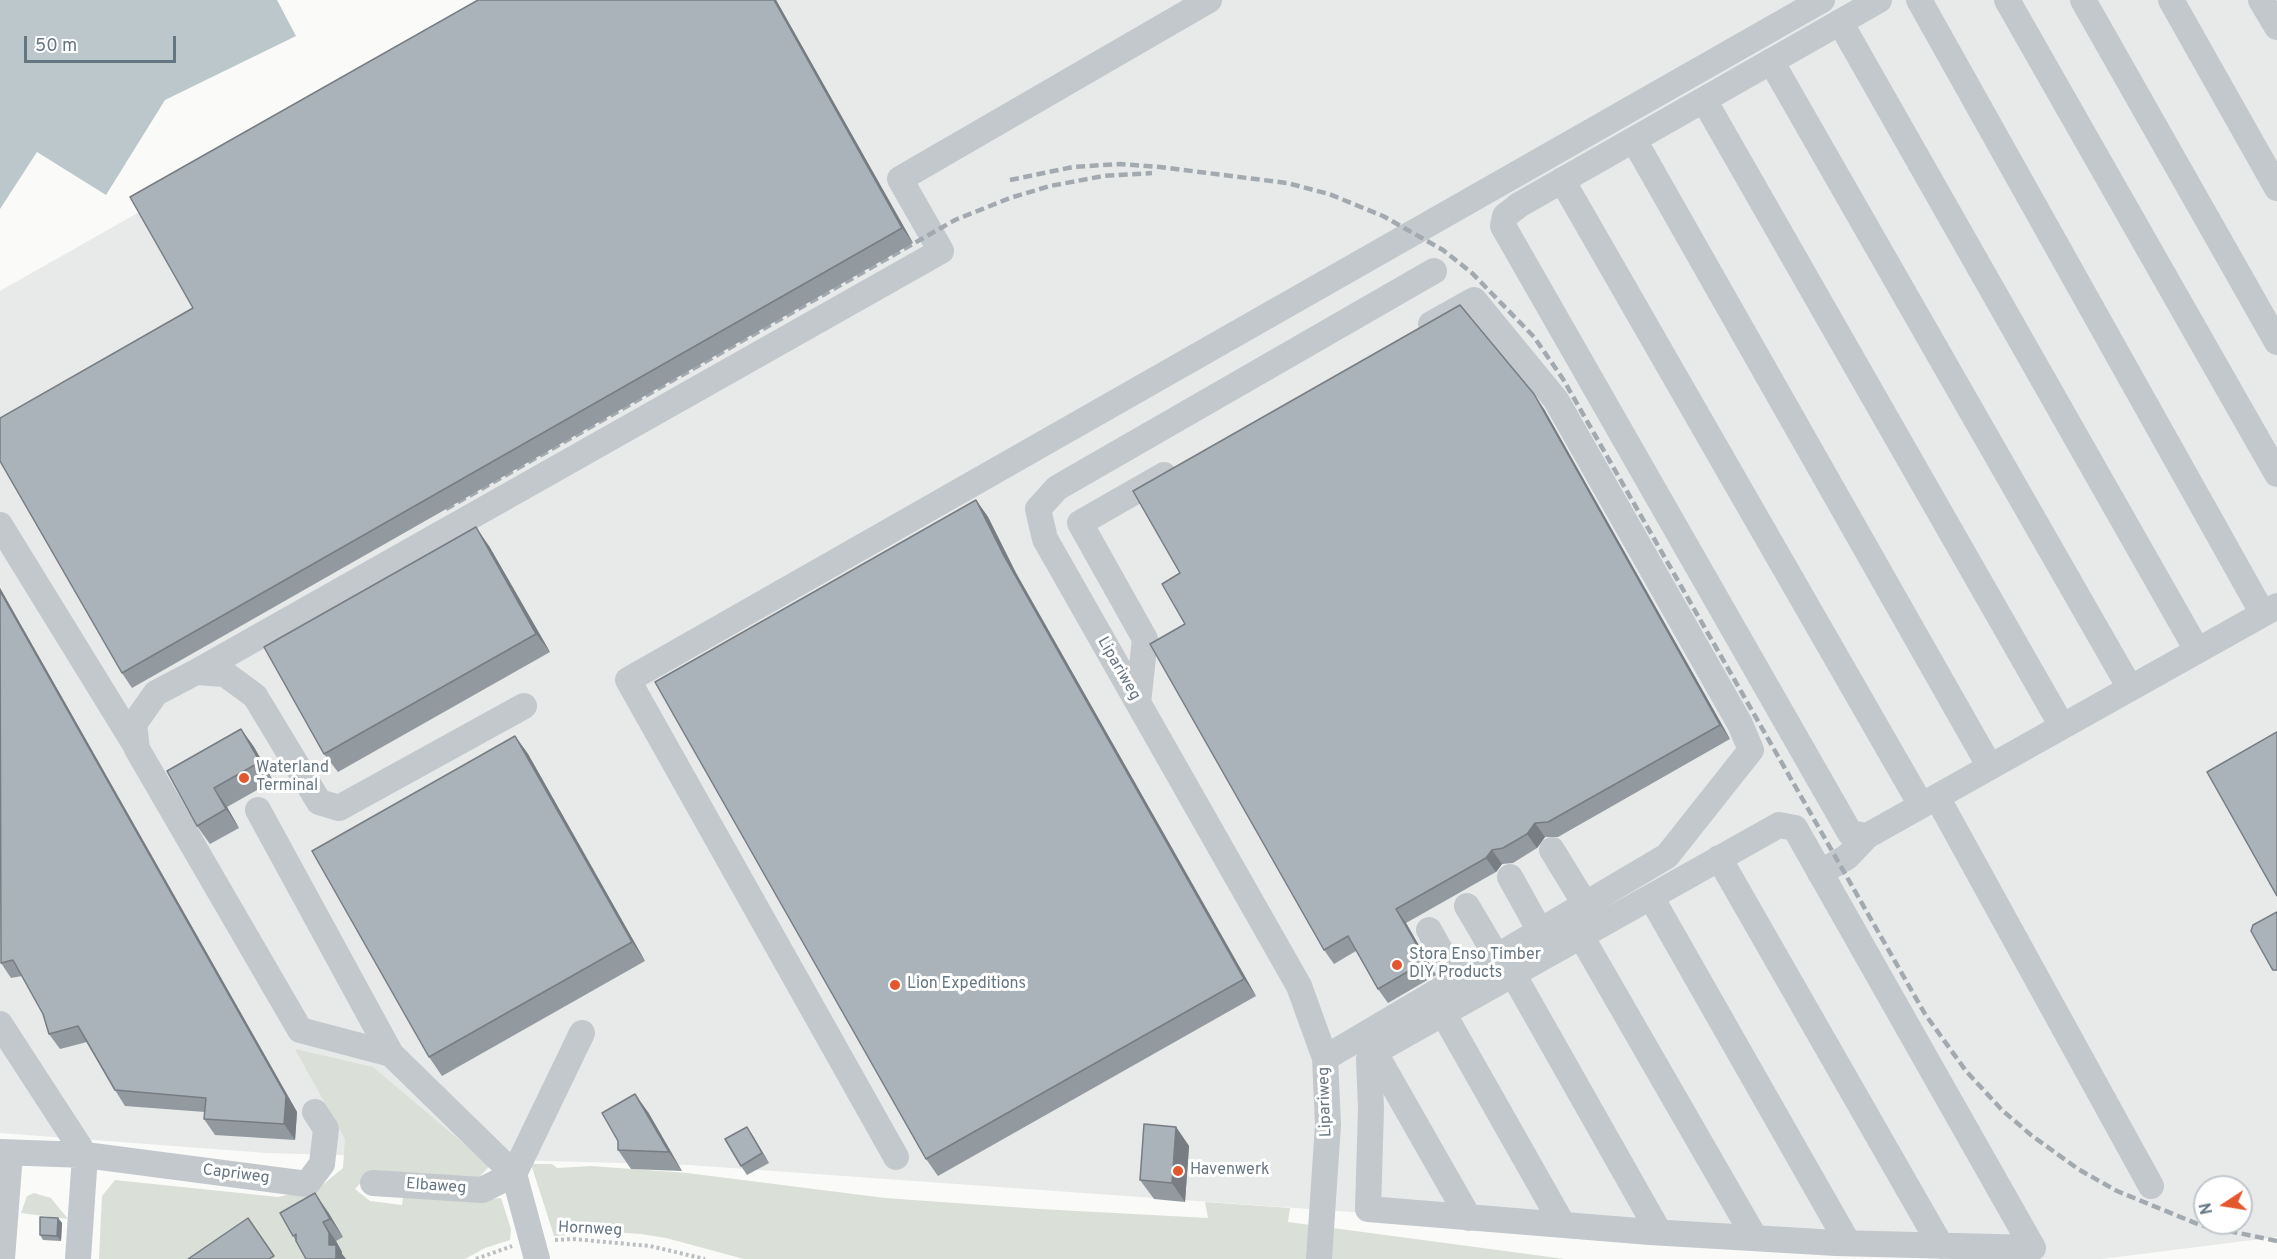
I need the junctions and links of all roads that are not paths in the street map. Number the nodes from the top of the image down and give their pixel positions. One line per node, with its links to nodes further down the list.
1 (1209, 0): 24 (street)
2 (1822, 0): 55 (street)
3 (1879, 0): 9 (street)
4 (1919, 0): 22 (street)
5 (2007, 0): 20 (street)
6 (2083, 0): 18 (street)
7 (2171, 0): 15 (street)
8 (2261, 0): 10 (street)
9 (1840, 22): 11 (street); 23 (street)
10 (2277, 27)
11 (1772, 61): 12 (street); 25 (street)
12 (1704, 100): 13 (street); 28 (street)
13 (1634, 140): 14 (street); 30 (street)
14 (1562, 180): 31 (street); 33 (street)
15 (2277, 188)
16 (1434, 271): 26 (street, Lipariweg)
17 (1412, 335): 39 (street)
18 (2277, 342)
19 (1184, 464): 26 (street)
20 (2277, 474)
21 (0, 525): 29 (street)
22 (2270, 610): 23 (street)
23 (2197, 650): 25 (street)
24 (196, 672): 27 (street); 29 (street)
25 (2130, 688): 28 (street)
26 (1138, 703): 51 (street, Lipariweg)
27 (524, 706)
28 (2062, 726): 30 (street)
29 (138, 749): 50 (street)
30 (1990, 767): 31 (street)
31 (1929, 801): 33 (street); 58 (street)
32 (258, 810): 50 (street)
33 (1868, 836): 36 (street)
34 (1552, 850): 39 (street)
35 (1719, 858): 36 (street); 38 (street); 64 (street)
36 (1820, 873): 64 (street)
37 (1510, 878): 42 (street)
38 (1651, 897): 43 (street); 63 (street)
39 (1585, 904): 42 (street)
40 (1467, 906): 44 (street)
41 (1429, 930): 45 (street)
42 (1540, 931): 44 (street)
43 (1581, 936): 44 (street); 62 (street)
44 (1505, 965): 45 (street); 46 (street); 61 (street)
45 (1457, 980): 51 (street)
46 (1443, 1013): 49 (street); 60 (street)
47 (0, 1024): 54 (street)
48 (582, 1033): 56 (street)
49 (1375, 1053): 59 (street); 59 (street)
50 (392, 1054): 56 (street)
51 (1325, 1058): 68 (street, Lipariweg)
52 (315, 1112): 54 (street, Capriweg)
53 (5, 1152): 54 (street, Capriweg); 66 (street, Capriweg)
54 (85, 1155): 67 (street)
55 (896, 1156)
56 (514, 1174): 57 (street, Elbaweg); 65 (street)
57 (373, 1183)
58 (2151, 1186)
59 (1470, 1218): 60 (street)
60 (1563, 1225): 61 (street)
61 (1659, 1232): 62 (street)
62 (1755, 1238): 63 (street)
63 (1848, 1243): 64 (street)
64 (1941, 1246)
65 (535, 1250)
66 (2, 1259)
67 (78, 1259)
68 (1319, 1259)

